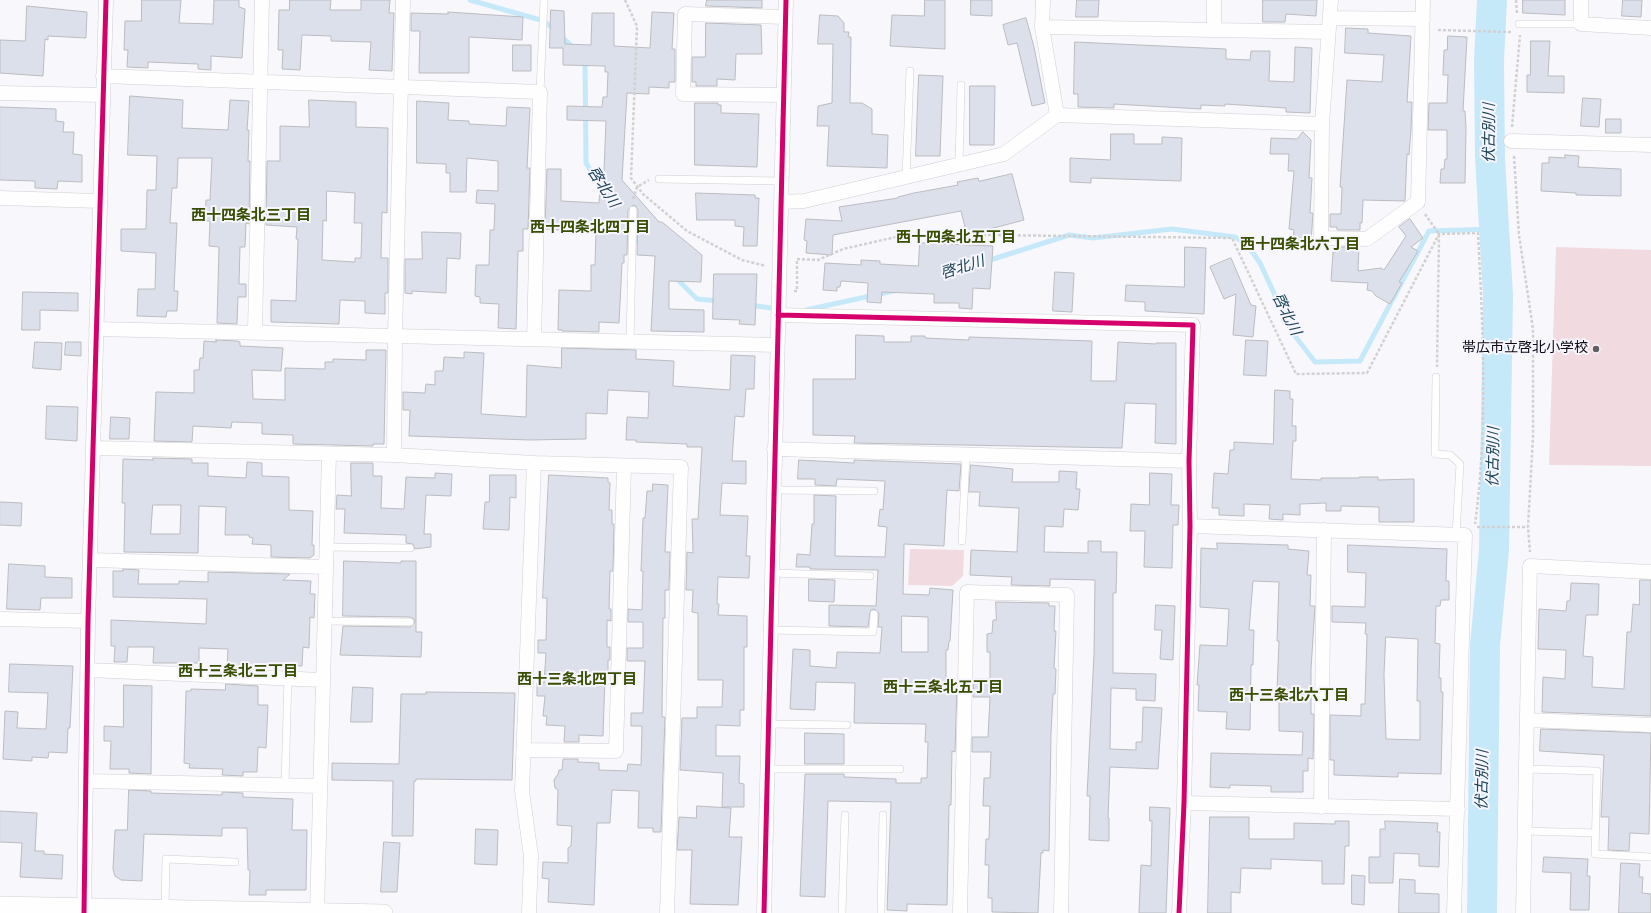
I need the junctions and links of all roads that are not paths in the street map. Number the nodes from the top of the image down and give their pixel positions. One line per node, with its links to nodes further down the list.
1 (106, 0): 20 (street)
2 (262, 0): 21 (street)
3 (403, 0): 23 (street)
4 (544, 0): 24 (lane)
5 (786, 0): 11 (street)
6 (1043, 0): 16 (street)
7 (1214, 0): 18 (street)
8 (1331, 0): 15 (street)
9 (1423, 0): 12 (street)
10 (1581, 0): 14 (street)
11 (786, 17): 27 (street); 27 (street)
12 (1423, 24): 15 (street); 29 (street)
13 (1519, 24): 14 (lane)
14 (1581, 24): 17 (street)
15 (1329, 25): 18 (street); 29 (street)
16 (1042, 27): 18 (street); 28 (street)
17 (1651, 28)
18 (1214, 30)
19 (910, 71): 33 (lane)
20 (103, 76): 21 (street); 26 (street)
21 (260, 83): 23 (street); 42 (street)
22 (961, 86): 32 (lane)
23 (400, 88): 24 (street); 43 (street)
24 (540, 92): 44 (street)
25 (0, 93): 26 (street)
26 (103, 95): 37 (street)
27 (784, 95): 35 (street)
28 (1057, 115): 29 (street); 32 (street)
29 (1322, 124)
30 (1511, 141): 31 (street)
31 (1651, 145)
32 (959, 164): 33 (street)
33 (906, 177): 38 (street)
34 (658, 179): 35 (lane)
35 (781, 181): 38 (street)
36 (0, 198): 37 (street)
37 (99, 201): 41 (street)
38 (781, 202): 40 (street)
39 (633, 210): 45 (lane)
40 (778, 315): 46 (street); 53 (street)
41 (96, 329): 42 (street); 48 (street)
42 (255, 332): 43 (street)
43 (395, 336): 44 (street); 51 (street)
44 (534, 339): 45 (street)
45 (630, 342): 46 (street)
46 (777, 345): 49 (street)
47 (1436, 377): 60 (lane)
48 (94, 448): 50 (street); 64 (street)
49 (774, 449): 52 (street); 56 (street)
50 (329, 454): 51 (street); 62 (street)
51 (394, 455): 54 (street)
52 (966, 455): 53 (street); 61 (lane)
53 (1189, 461): 58 (street)
54 (534, 463): 55 (street); 82 (street)
55 (624, 466): 82 (street); 104 (street)
56 (773, 490): 57 (lane); 67 (street)
57 (874, 491)
58 (1190, 526): 59 (street); 89 (street)
59 (1324, 530): 60 (street); 90 (street)
60 (1456, 535): 91 (street)
61 (962, 541)
62 (326, 547): 63 (lane); 65 (street)
63 (410, 548)
64 (91, 560): 65 (street); 71 (street)
65 (326, 567): 72 (street)
66 (1651, 572): 78 (street)
67 (771, 573): 68 (lane); 74 (street)
68 (870, 576)
69 (874, 614): 74 (lane)
70 (0, 619): 71 (street)
71 (88, 621): 75 (street)
72 (324, 622): 73 (lane); 77 (street)
73 (410, 622)
74 (770, 630): 79 (street)
75 (88, 670): 76 (street); 86 (street)
76 (288, 677): 77 (street); 87 (lane)
77 (322, 680): 88 (street)
78 (1526, 720): 81 (street); 85 (street)
79 (768, 724): 80 (lane); 83 (street)
80 (847, 725)
81 (1651, 725)
82 (524, 750): 103 (street)
83 (767, 768): 84 (lane); 105 (street)
84 (900, 769)
85 (1526, 769): 94 (street); 95 (lane)
86 (86, 781): 87 (street); 100 (street)
87 (285, 785): 88 (street)
88 (320, 786): 101 (street)
89 (1184, 803): 90 (street); 110 (street)
90 (1321, 807): 91 (street)
91 (1458, 809): 111 (street)
92 (845, 815): 106 (lane)
93 (883, 815): 107 (lane)
94 (1525, 831): 95 (lane); 112 (street)
95 (1596, 833): 96 (lane)
96 (1651, 857)
97 (235, 862): 99 (lane)
98 (0, 905): 100 (street)
99 (165, 908): 100 (street); 101 (street)
100 (84, 910)
101 (317, 912): 102 (street)
102 (384, 913)
103 (529, 913)
104 (667, 913)
105 (764, 913)
106 (842, 913)
107 (881, 913)
108 (960, 913): 109 (street)
109 (1061, 913)
110 (1179, 913)
111 (1454, 913)
112 (1523, 913)

